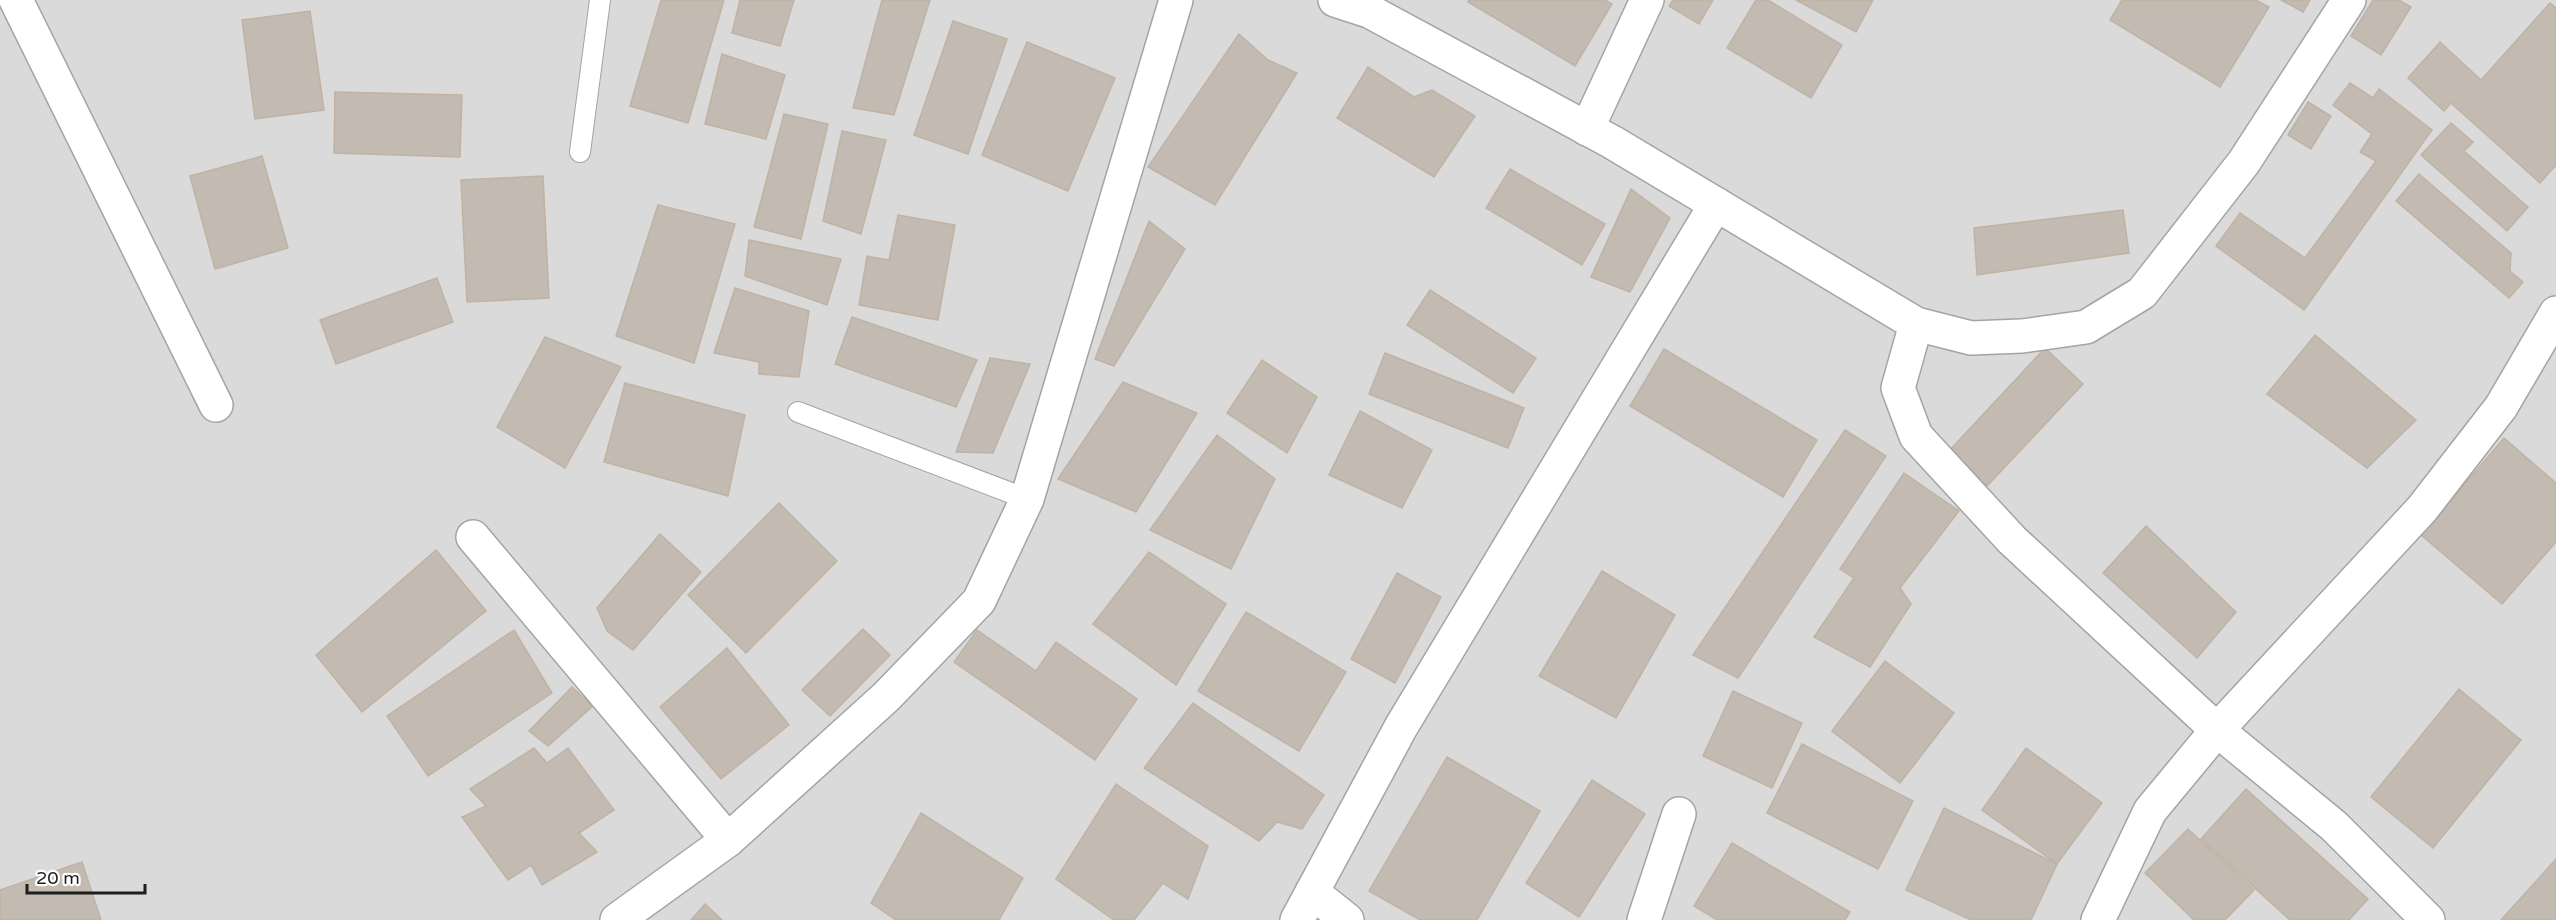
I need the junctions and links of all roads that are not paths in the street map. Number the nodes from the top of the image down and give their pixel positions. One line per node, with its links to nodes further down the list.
1 (16, 0): 12 (street)
2 (600, 0): 8 (lane)
3 (1176, 0): 14 (street)
4 (1335, 0): 7 (street)
5 (1647, 0): 7 (street)
6 (2349, 0): 11 (street)
7 (1587, 129): 9 (street)
8 (580, 152)
9 (1716, 204): 11 (street); 19 (street)
10 (2556, 313): 16 (street)
11 (1916, 324): 16 (street)
12 (216, 405)
13 (798, 412): 14 (lane)
14 (1027, 499): 18 (street)
15 (473, 537): 18 (street)
16 (2217, 730): 23 (street); 24 (street)
17 (1679, 814): 22 (street)
18 (728, 840): 20 (street)
19 (1304, 906): 21 (street)
20 (617, 920)
21 (1347, 920)
22 (1644, 920)
23 (2098, 920)
24 (2428, 920)

